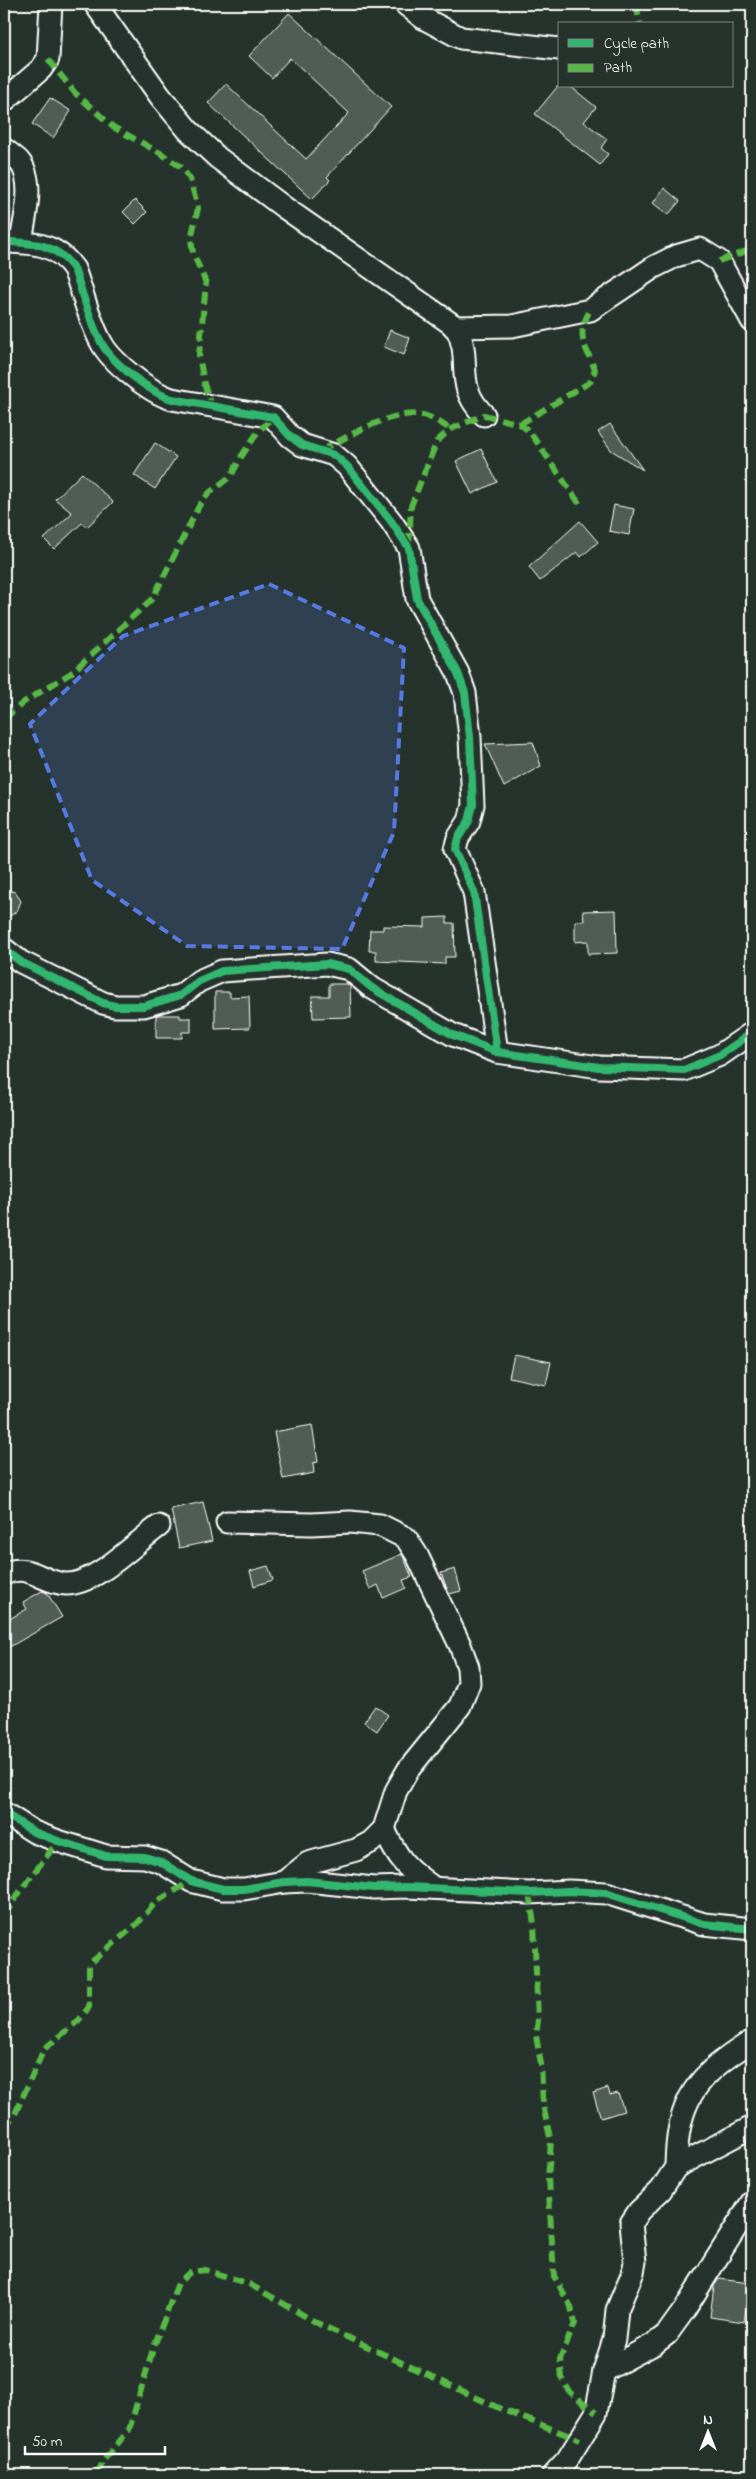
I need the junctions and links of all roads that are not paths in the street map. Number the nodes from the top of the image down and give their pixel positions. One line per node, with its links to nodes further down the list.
1 (52, 4): 5 (street)
2 (95, 4): 9 (street)
3 (405, 4): 4 (street)
4 (558, 49)
5 (4, 101)
6 (4, 149): 7 (street)
7 (12, 242): 13 (street)
8 (752, 321): 9 (street)
9 (454, 326): 10 (street)
10 (484, 415)
11 (4, 949): 13 (street)
12 (752, 1033): 13 (street)
13 (496, 1052)
14 (227, 1522): 18 (street)
15 (159, 1526): 16 (street)
16 (4, 1574)
17 (4, 1813): 19 (street)
18 (384, 1829): 19 (street); 20 (street)
19 (284, 1882): 20 (street)
20 (434, 1888): 21 (street)
21 (752, 1929)
22 (752, 2041): 24 (street)
23 (752, 2127): 24 (street)
24 (676, 2167): 26 (street)
25 (752, 2202): 26 (street)
26 (604, 2371): 27 (street)
27 (553, 2475)

